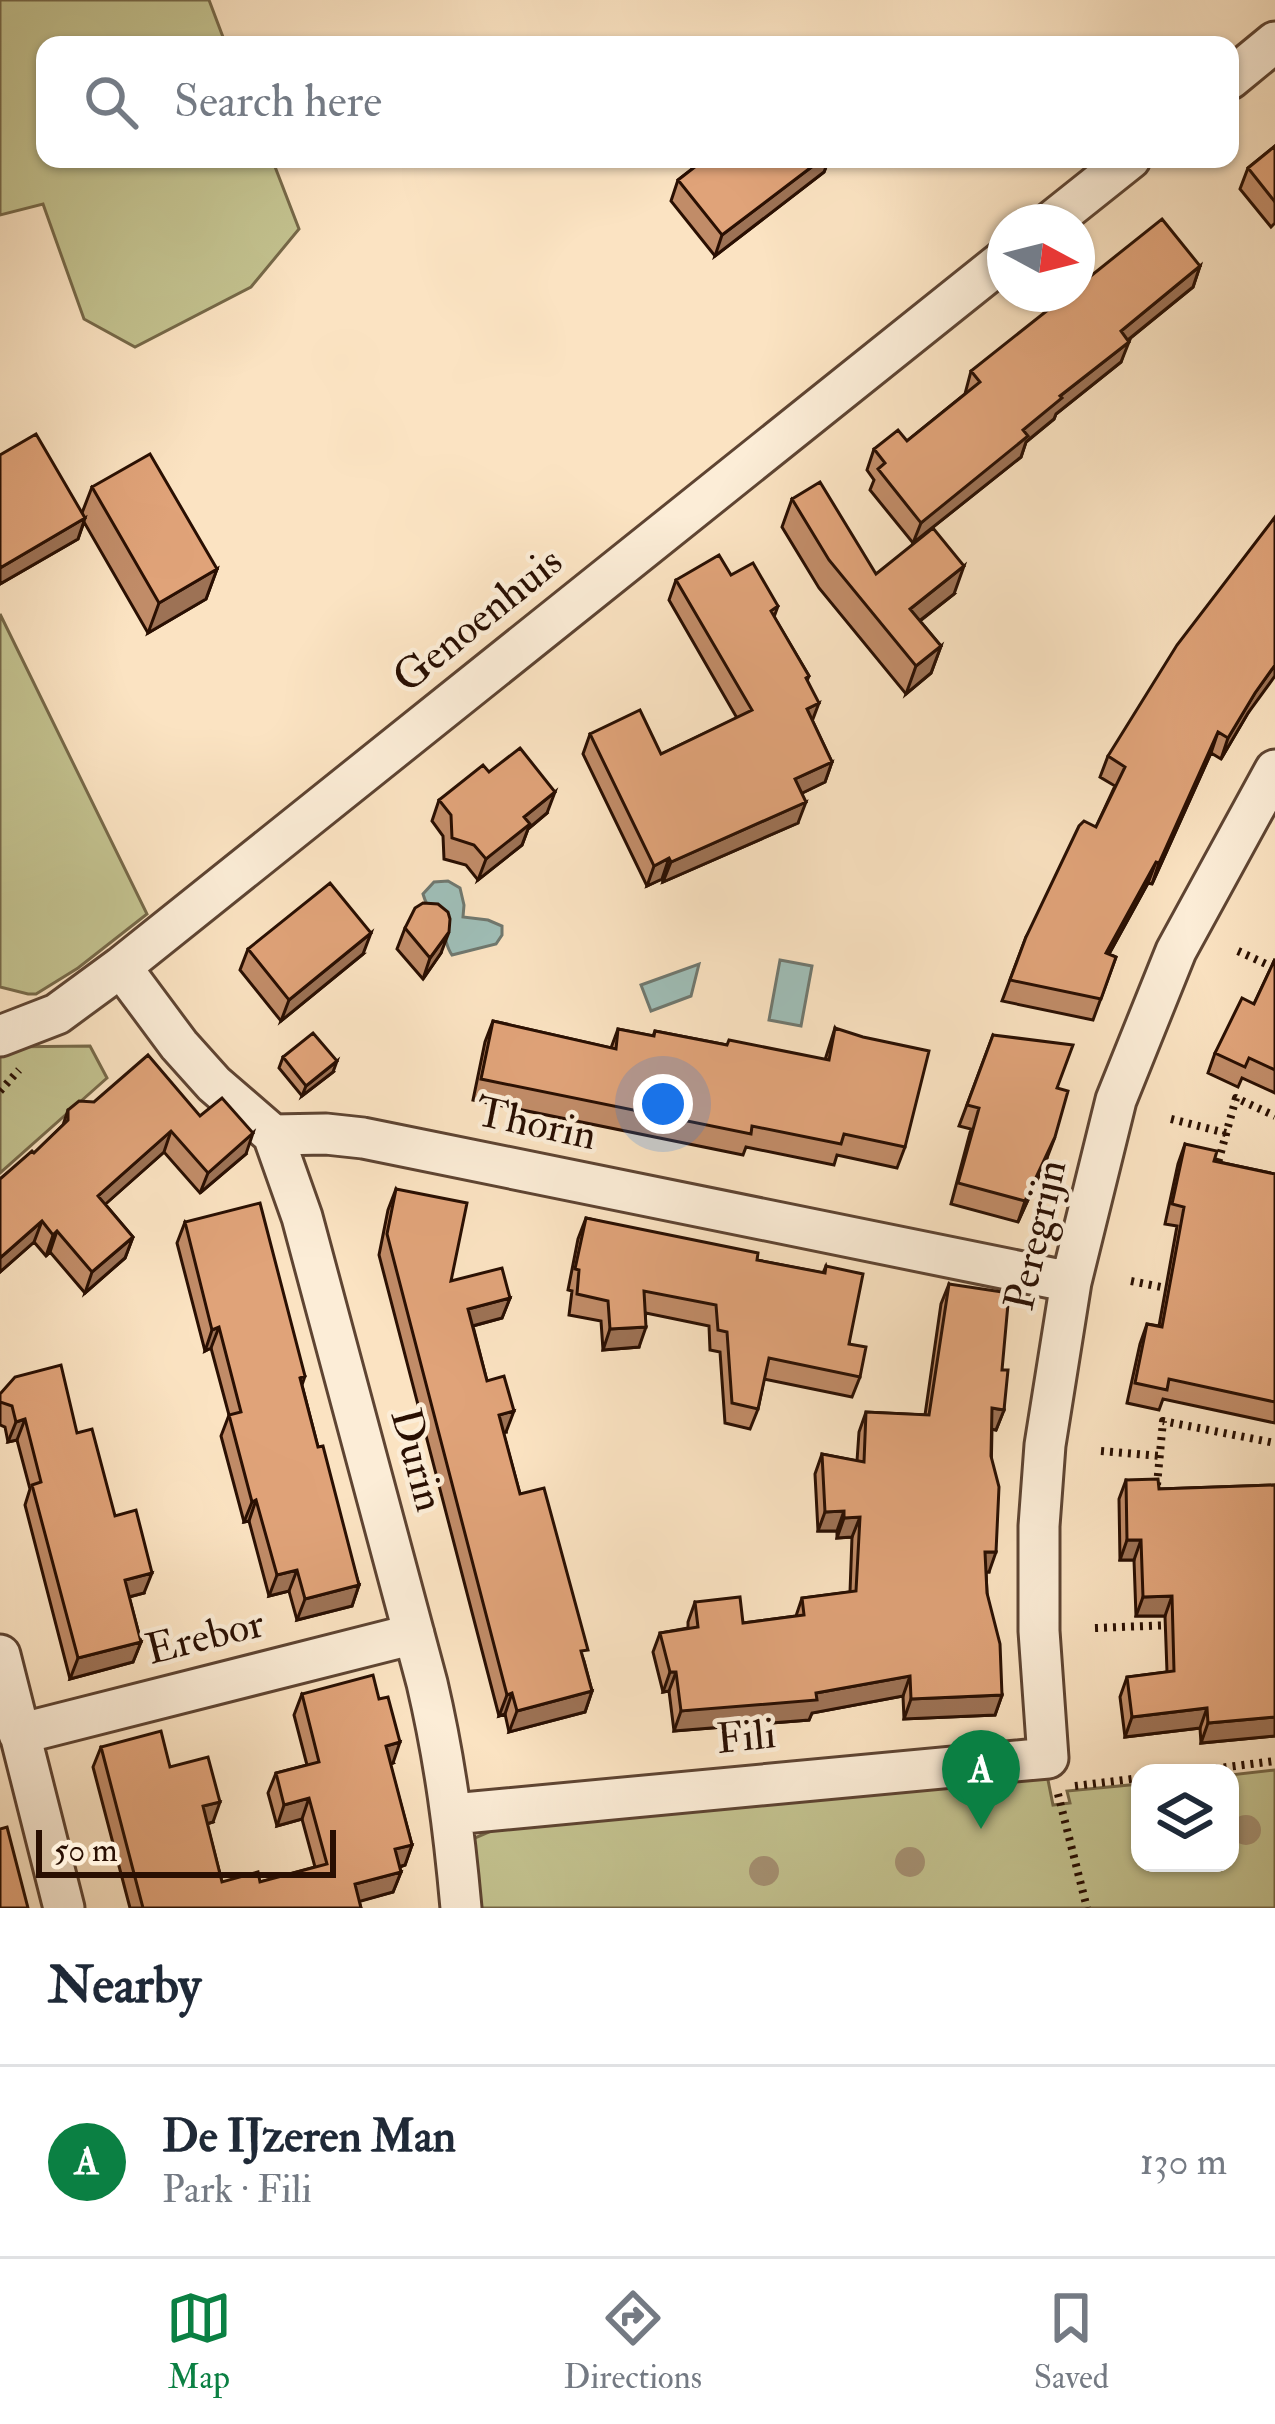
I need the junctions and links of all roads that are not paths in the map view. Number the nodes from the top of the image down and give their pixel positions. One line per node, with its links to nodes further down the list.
1 (1275, 42): 2 (street)
2 (1239, 72)
3 (1119, 168): 4 (street)
4 (1074, 204)
5 (987, 273): 7 (street, Genoenhuis)
6 (1275, 770): 10 (street, Peregrijn)
7 (122, 967): 8 (street, Genoenhuis); 9 (street)
8 (0, 1036)
9 (273, 1135): 10 (street, Thorin); 11 (street, Durin)
10 (1071, 1282): 14 (street, Peregrijn)
11 (414, 1634): 13 (street, Erebor); 15 (street, Durin)
12 (0, 1655): 13 (street)
13 (19, 1734): 16 (street)
14 (1052, 1773): 15 (street, Fili)
15 (453, 1814): 17 (street, Durin)
16 (64, 1908)
17 (461, 1908)

